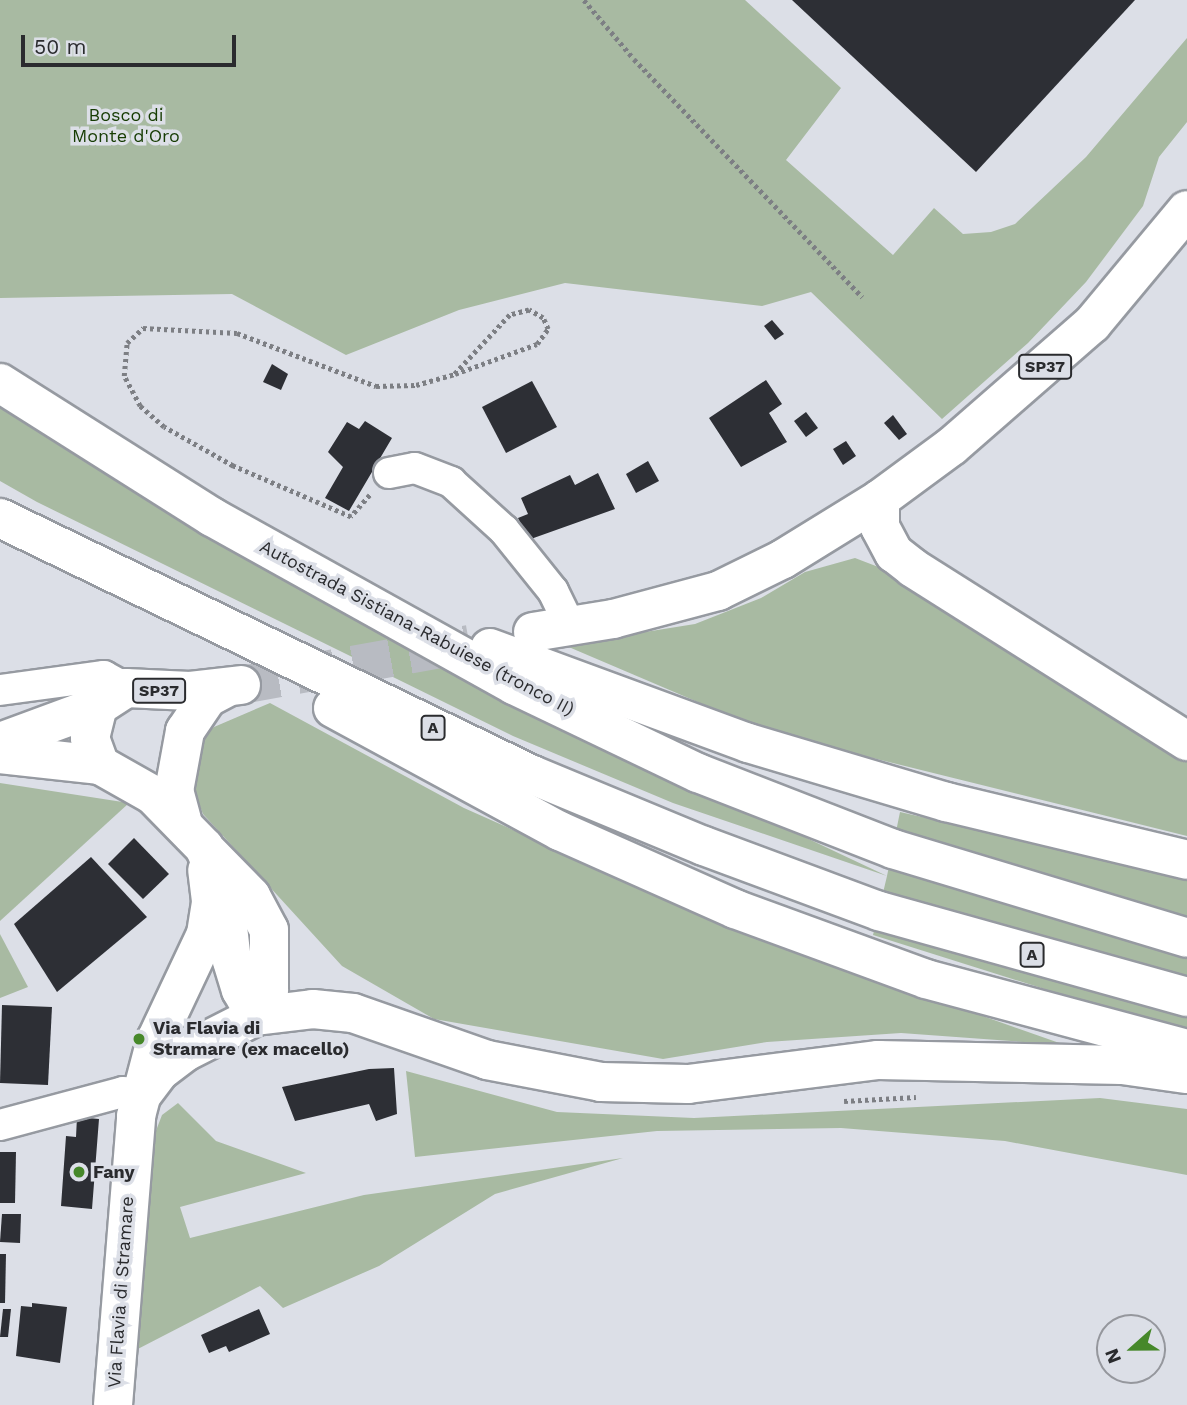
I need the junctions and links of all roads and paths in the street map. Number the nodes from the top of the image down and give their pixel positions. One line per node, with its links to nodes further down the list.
1 (584, 0): 3 (path)
2 (1187, 211): 7 (main road, SP37)
3 (862, 297)
4 (455, 374): 4 (path); 6 (path)
5 (0, 383): 10 (main road, Autostrada Sistiana-Rabuiese (tronco II))
6 (389, 473): 11 (street)
7 (880, 499): 11 (main road, SP37); 15 (main road)
8 (0, 518): 9 (main road, A)
9 (119, 578): 23 (main road, A); 25 (main road)
10 (376, 605): 21 (main road); 22 (main road, Autostrada Sistiana-Rabuiese (tronco II))
11 (570, 626): 12 (main road, SP37)
12 (533, 632)
13 (0, 690): 14 (street)
14 (127, 695): 16 (main road, SP37); 17 (main road, SP37); 17 (main road, SP37); 19 (main road)
15 (1187, 741)
16 (0, 742)
17 (181, 746): 19 (main road, SP37); 20 (main road)
18 (0, 754): 19 (main road, SP37)
19 (113, 773): 20 (main road)
20 (193, 834): 24 (main road); 27 (main road, Via Flavia di Stramare)
21 (1187, 860)
22 (1187, 938)
23 (1187, 997)
24 (256, 1016): 26 (main road); 27 (main road)
25 (1187, 1049)
26 (1187, 1074)
27 (141, 1097): 28 (street); 29 (main road, Via Flavia di Stramare)
28 (0, 1125)
29 (113, 1405)

